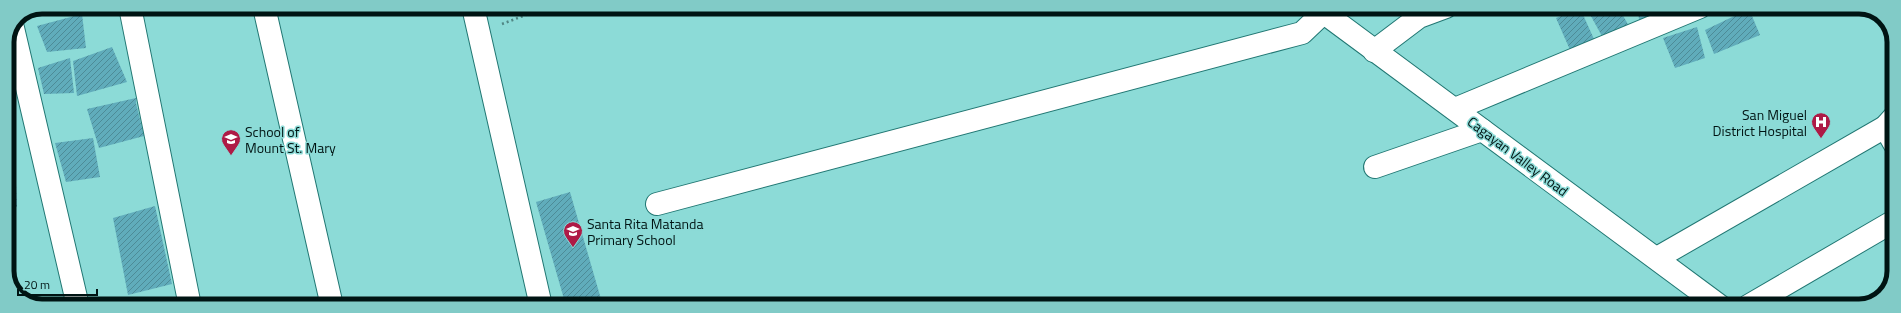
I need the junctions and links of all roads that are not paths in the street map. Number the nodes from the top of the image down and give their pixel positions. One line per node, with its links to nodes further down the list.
1 (131, 14): 18 (main road)
2 (266, 14): 19 (main road)
3 (475, 14): 20 (main road)
4 (1317, 14): 14 (main road)
5 (1325, 14): 9 (main road, Cagayan Valley Road)
6 (1427, 14): 9 (main road)
7 (1683, 14): 10 (main road)
8 (15, 37): 17 (main road)
9 (1374, 51): 10 (main road, Cagayan Valley Road)
10 (1455, 109): 11 (main road, Cagayan Valley Road)
11 (1482, 130): 13 (main road); 16 (main road, Cagayan Valley Road)
12 (1887, 131): 16 (main road)
13 (1374, 168)
14 (657, 204)
15 (1887, 225): 22 (main road)
16 (1657, 258): 21 (main road, Cagayan Valley Road)
17 (76, 299)
18 (189, 299)
19 (330, 299)
20 (538, 299)
21 (1711, 299)
22 (1760, 299)

